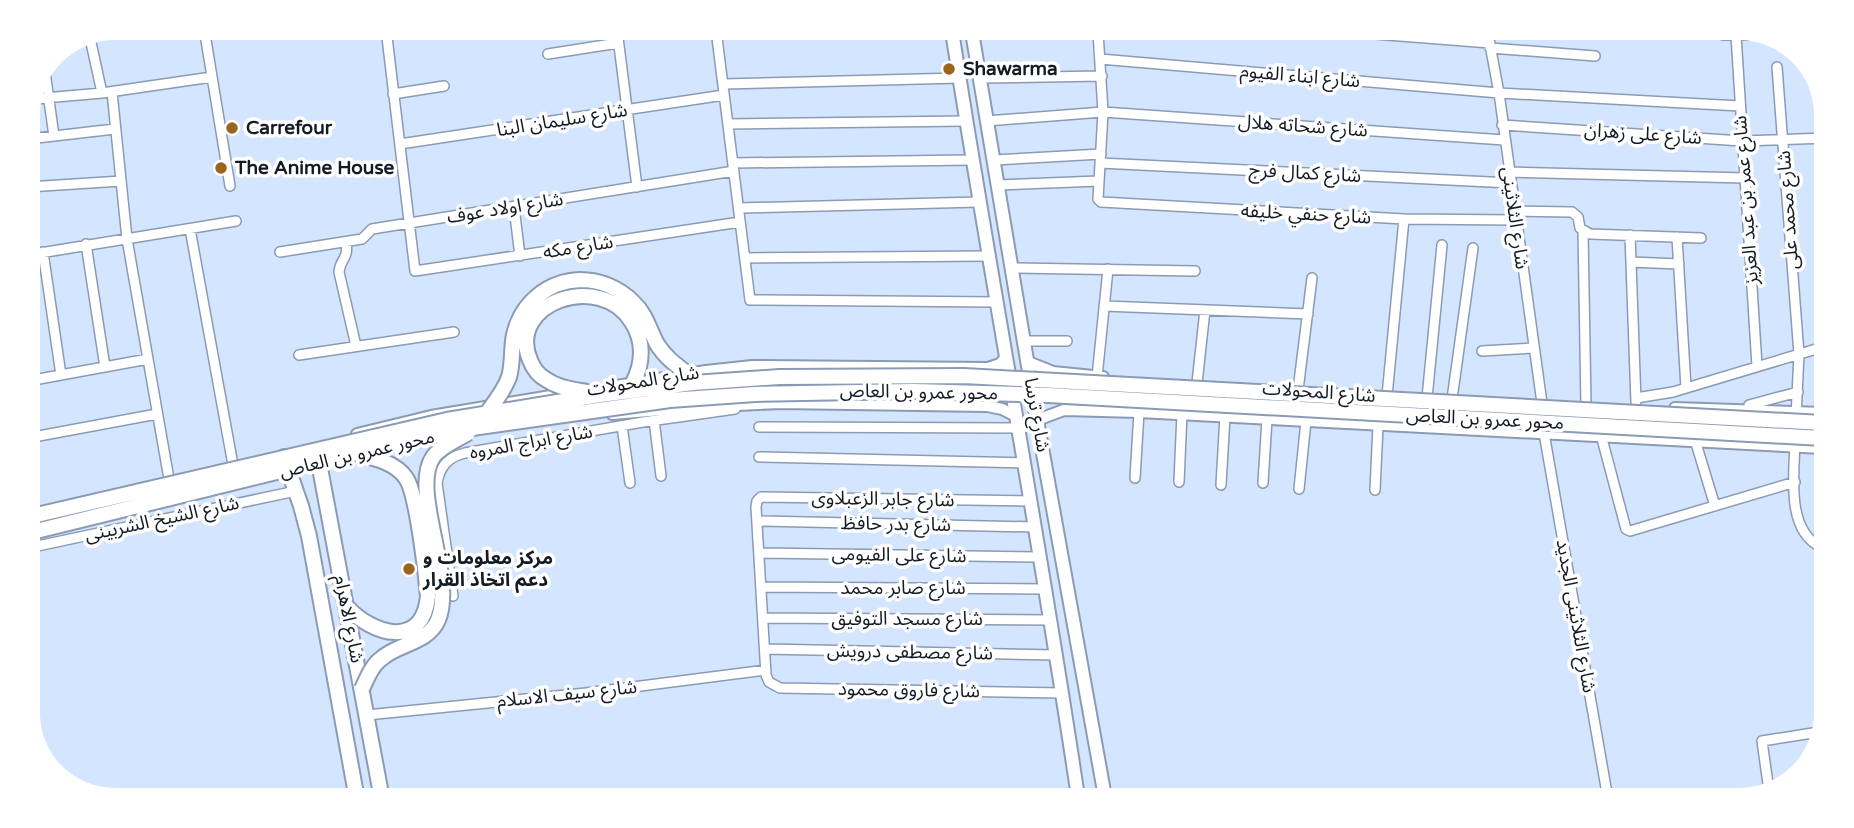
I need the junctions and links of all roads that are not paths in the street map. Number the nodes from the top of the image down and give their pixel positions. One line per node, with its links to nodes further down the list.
1 (206, 40): 18 (street)
2 (387, 40): 26 (street)
3 (618, 40): 11 (street)
4 (717, 40): 22 (street)
5 (954, 40): 19 (main road, شارع ترسا)
6 (973, 40): 20 (main road, شارع ترسا)
7 (1099, 40): 15 (street)
8 (1461, 40): 10 (street)
9 (1736, 40): 30 (street, شارع عمر بن عبد العزيز)
10 (1489, 42): 14 (street); 25 (street, شارع الثلاثينى)
11 (618, 43): 13 (street); 31 (street)
12 (92, 44): 24 (street)
13 (548, 54)
14 (1595, 56)
15 (1100, 59): 17 (street); 25 (street, شارع ابناء الفيوم)
16 (1776, 67): 41 (street, شارع محمد على)
17 (1102, 76): 20 (street); 32 (street)
18 (212, 77): 24 (street); 56 (street)
19 (960, 78): 22 (street); 33 (main road, شارع ترسا)
20 (980, 78): 34 (main road, شارع ترسا)
21 (47, 84): 28 (street)
22 (723, 84): 27 (street)
23 (444, 86): 26 (street)
24 (107, 92): 28 (street); 37 (street)
25 (1499, 93): 30 (street, شارع ابناء الفيوم); 36 (street, شارع الثلاثينى)
26 (393, 94): 44 (street)
27 (724, 94): 31 (street, شارع سليمان البنا); 35 (street)
28 (49, 97): 29 (street); 38 (street)
29 (43, 98)
30 (1740, 106): 43 (street, شارع عمر بن عبد العزيز)
31 (628, 110): 44 (street, شارع سليمان البنا); 57 (street)
32 (1103, 113): 34 (street, شارع شحاته هلال); 42 (street, شارع شحاته هلال); 45 (street)
33 (966, 121): 35 (street); 46 (main road, شارع ترسا)
34 (987, 121): 47 (main road, شارع ترسا)
35 (728, 124): 48 (street)
36 (1502, 125): 42 (street, شارع الثلاثينى); 43 (street, شارع على زهران)
37 (115, 128): 38 (street); 51 (street)
38 (54, 136): 39 (street)
39 (40, 138)
40 (1814, 138): 41 (street, شارع على زهران)
41 (1783, 139): 43 (street, شارع على زهران); 99 (street, شارع محمد على)
42 (1504, 140): 49 (street, شارع الثلاثينى)
43 (1742, 141): 50 (street, شارع عمر بن عبد العزيز)
44 (400, 144): 65 (street)
45 (1100, 159): 47 (street, شارع كمال فرج); 52 (street); 53 (street, شارع كمال فرج)
46 (972, 160): 48 (street, شارع اولاد عوف); 58 (main road, شارع ترسا)
47 (994, 160): 54 (main road, شارع ترسا)
48 (734, 167): 57 (street, شارع اولاد عوف); 60 (street)
49 (1509, 172): 50 (street); 53 (street, شارع الثلاثينى)
50 (1745, 178): 104 (street, شارع عمر بن عبد العزيز)
51 (121, 181): 55 (street); 71 (street)
52 (1099, 181): 54 (street); 62 (street, شارع حنفي خليفه)
53 (1511, 183): 61 (street, شارع الثلاثينى)
54 (998, 185): 84 (main road, شارع ترسا)
55 (40, 186)
56 (230, 186)
57 (637, 187): 59 (street, شارع اولاد عوف)
58 (979, 202): 60 (street); 80 (main road, شارع ترسا)
59 (514, 207): 65 (street, شارع اولاد عوف); 79 (street)
60 (738, 208): 64 (street)
61 (1516, 215): 62 (street, شارع حنفي خليفه); 67 (street, شارع حنفي خليفه); 96 (street, شارع الثلاثينى)
62 (1404, 219): 118 (street)
63 (236, 221): 66 (street)
64 (740, 222): 79 (street, شارع مكه); 81 (street)
65 (409, 223): 72 (street, شارع اولاد عوف); 79 (street, شارع مكه)
66 (190, 229): 71 (street); 158 (street)
67 (1583, 231): 68 (street); 124 (street)
68 (1630, 235): 69 (street); 82 (street)
69 (1677, 237): 70 (street); 83 (street)
70 (1701, 238)
71 (127, 239): 73 (street); 102 (street)
72 (346, 242): 77 (street, شارع اولاد عوف); 95 (street)
73 (86, 244): 76 (street); 105 (street)
74 (1442, 245): 119 (street)
75 (1473, 247): 120 (street)
76 (43, 252): 78 (street); 109 (street)
77 (280, 252)
78 (40, 253)
79 (520, 256)
80 (989, 256): 81 (street); 88 (main road, شارع ترسا)
81 (745, 258): 88 (street)
82 (1631, 262): 83 (street); 122 (street)
83 (1679, 264): 114 (street)
84 (1012, 268): 85 (street); 93 (main road, شارع ترسا)
85 (1108, 269): 86 (street); 89 (street)
86 (1195, 271)
87 (1312, 278): 91 (street)
88 (997, 302): 101 (main road, شارع ترسا)
89 (1104, 306): 90 (street); 110 (street)
90 (1205, 310): 91 (street); 113 (street)
91 (1308, 314): 115 (street)
92 (454, 332): 95 (street)
93 (1024, 341): 94 (street); 103 (main road, شارع ترسا)
94 (1067, 341)
95 (356, 346): 100 (street)
96 (1533, 348): 98 (street); 121 (street, شارع الثلاثينى)
97 (1814, 350): 99 (street)
98 (1482, 351)
99 (1799, 354): 104 (street); 116 (street, شارع محمد على)
100 (299, 355)
101 (1006, 357): 106 (street, شارع المحولات); 140 (main road, شارع ترسا)
102 (148, 359): 105 (street); 132 (street)
103 (1028, 362): 107 (street, شارع المحولات); 137 (main road, شارع ترسا)
104 (1757, 366): 114 (street)
105 (105, 367): 109 (street)
106 (984, 368): 108 (street, شارع المحولات); 126 (street)
107 (1062, 373): 110 (street, شارع المحولات); 128 (street)
108 (688, 374): 112 (street, شارع المحولات); 138 (main road, bridge)
109 (61, 375): 111 (street)
110 (1097, 376): 113 (street, شارع المحولات)
111 (40, 379)
112 (633, 383): 117 (main road, bridge); 151 (street, شارع المحولات)
113 (1197, 383): 115 (street, شارع المحولات)
114 (1686, 387): 122 (street)
115 (1298, 390): 118 (street, شارع المحولات)
116 (1798, 392): 125 (street); 129 (street, شارع محمد على)
117 (600, 394): 138 (main road, محور عمرو بن العاص, bridge); 141 (main road, محور عمرو بن العاص, bridge)
118 (1387, 396): 119 (street, شارع المحولات)
119 (1427, 398): 120 (street, شارع المحولات)
120 (1452, 399): 121 (street, شارع المحولات)
121 (1542, 403): 124 (street, شارع المحولات)
122 (1636, 403): 124 (street, شارع المحولات); 127 (street, شارع المحولات)
123 (753, 404): 126 (street, شارع المحولات); 136 (street, شارع ابراج المروه); 159 (street, شارع المحولات)
124 (1586, 405)
125 (1749, 405)
126 (987, 406): 140 (street, شارع المحولات)
127 (1660, 408): 129 (street, شارع المحولات); 148 (street)
128 (1064, 410): 130 (street, شارع المحولات); 137 (street, شارع المحولات)
129 (1797, 411): 131 (street, شارع المحولات); 152 (street, شارع محمد على)
130 (1139, 412): 133 (street, شارع المحولات); 161 (street)
131 (1814, 412)
132 (157, 414): 147 (street); 162 (street)
133 (1182, 414): 134 (street, شارع المحولات); 163 (street)
134 (1225, 416): 135 (street, شارع المحولات); 167 (street)
135 (1267, 419): 139 (street, شارع المحولات); 166 (street)
136 (654, 420): 142 (street, شارع ابراج المروه); 160 (street)
137 (1037, 420): 199 (main road, شارع ترسا)
138 (483, 421): 149 (main road, محور عمرو بن العاص, bridge); 155 (main road, محور عمرو بن العاص, bridge); 174 (main road, محور عمرو بن العاص, bridge); 191 (main road, bridge)
139 (1306, 421): 143 (street, شارع المحولات); 168 (street)
140 (1018, 422): 144 (street); 157 (main road, شارع ترسا)
141 (1814, 423)
142 (622, 426): 165 (street); 184 (street, شارع ابراج المروه)
143 (1378, 426): 145 (street, شارع المحولات); 169 (street)
144 (759, 427)
145 (1544, 433): 146 (street, شارع المحولات); 200 (street, شارع الثلاثينى الجديد)
146 (1601, 435): 148 (street, شارع المحولات); 172 (street)
147 (40, 436)
148 (1660, 438): 150 (street, شارع المحولات)
149 (1814, 438)
150 (1695, 440): 152 (street, شارع المحولات); 172 (street)
151 (316, 444): 154 (street, شارع المحولات); 159 (main road, شارع الاهرام)
152 (1795, 445): 153 (street, شارع المحولات); 164 (street, شارع محمد على)
153 (1814, 446)
154 (282, 453): 158 (street, شارع الشيخ الشربينى); 170 (main road, شارع الاهرام)
155 (354, 453): 177 (main road, محور عمرو بن العاص, bridge); 185 (main road, bridge)
156 (760, 457): 157 (street)
157 (1025, 463): 171 (main road, شارع ترسا)
158 (233, 466): 162 (street, شارع الشيخ الشربينى)
159 (320, 467): 185 (main road, شارع الاهرام)
160 (661, 476)
161 (1135, 478)
162 (169, 479): 173 (street, شارع الشيخ الشربينى)
163 (1179, 482)
164 (1795, 482): 172 (street); 178 (street, شارع محمد على)
165 (630, 483)
166 (1263, 483)
167 (1220, 485)
168 (1298, 489)
169 (1375, 490)
170 (296, 491): 179 (street, شارع الشيخ الشربينى); 196 (main road, شارع الاهرام)
171 (1031, 502): 175 (street, شارع جابر الزعبلاوى); 176 (main road, شارع ترسا)
172 (1715, 506)
173 (40, 507)
174 (40, 514)
175 (757, 521): 176 (street, شارع بدر حافظ); 180 (street)
176 (1035, 527): 181 (main road, شارع ترسا)
177 (40, 530)
178 (1814, 543)
179 (40, 545)
180 (759, 553): 181 (street, شارع على الفيومى); 182 (street)
181 (1040, 557): 183 (main road, شارع ترسا)
182 (761, 587): 183 (street, شارع صابر محمد); 186 (street)
183 (1045, 589): 187 (main road, شارع ترسا)
184 (453, 596)
185 (346, 606): 191 (main road, شارع الاهرام)
186 (763, 618): 187 (street, شارع مسجد التوفيق); 188 (street)
187 (1050, 620): 189 (main road, شارع ترسا)
188 (765, 649): 189 (street, شارع مصطفى درويش); 190 (street)
189 (1056, 654): 192 (main road, شارع ترسا)
190 (766, 670): 192 (street, شارع فاروق محمود); 193 (street, شارع سيف الاسلام)
191 (362, 689): 193 (main road, شارع الاهرام)
192 (1062, 693): 198 (main road, شارع ترسا)
193 (367, 715): 197 (main road, شارع الاهرام)
194 (1811, 733): 195 (street)
195 (1768, 782)
196 (355, 788)
197 (380, 788)
198 (1077, 788)
199 (1102, 788)
200 (1606, 788)

